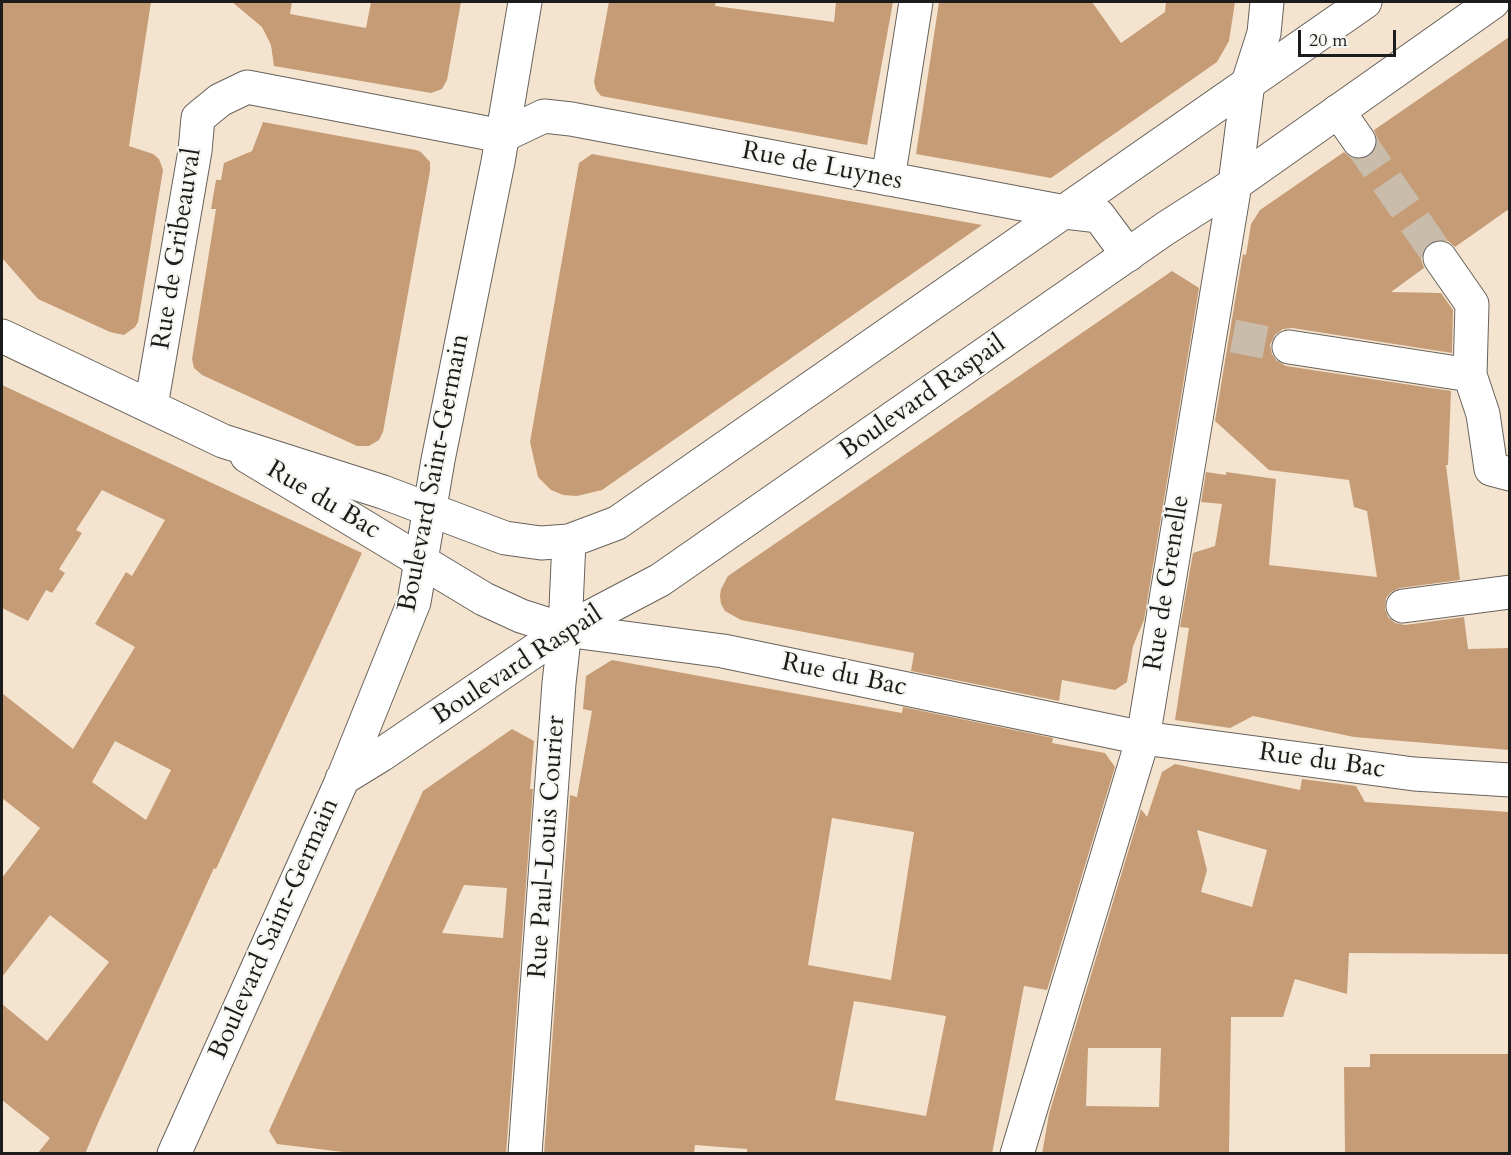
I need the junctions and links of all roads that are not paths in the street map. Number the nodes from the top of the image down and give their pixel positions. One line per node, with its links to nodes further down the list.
1 (525, 2): 8 (street, Boulevard Saint-Germain)
2 (916, 2): 10 (street)
3 (1267, 2): 6 (street, Rue de Grenelle)
4 (1365, 2): 6 (street)
5 (1493, 2): 7 (street, Boulevard Raspail)
6 (1248, 83): 11 (street, Rue de Grenelle); 12 (street)
7 (1338, 111): 9 (street); 11 (street, Boulevard Raspail)
8 (502, 136): 10 (street, Rue de Luynes); 19 (street, Rue de Gribeauval); 22 (street, Boulevard Saint-Germain)
9 (1359, 141)
10 (888, 179): 12 (street, Rue de Luynes)
11 (1235, 184): 13 (street, Boulevard Raspail); 28 (street, Rue de Grenelle)
12 (1065, 212): 13 (street, Rue de Luynes); 23 (street)
13 (1128, 255): 27 (street, Boulevard Raspail)
14 (1440, 258): 18 (street)
15 (2, 320): 16 (street)
16 (13, 341): 19 (street, Rue du Bac)
17 (1289, 347): 18 (street)
18 (1470, 375): 21 (street)
19 (151, 406): 20 (street, Rue du Bac)
20 (223, 441): 22 (street, Rue du Bac); 24 (street, Rue du Bac)
21 (1509, 474)
22 (431, 510): 23 (street); 24 (street, Boulevard Saint-Germain)
23 (569, 541): 27 (street, Rue Paul-Louis Courier)
24 (423, 561): 27 (street, Rue du Bac); 29 (street, Boulevard Saint-Germain)
25 (1509, 592): 26 (street)
26 (1403, 606)
27 (565, 630): 28 (street, Rue du Bac); 29 (street, Boulevard Raspail); 32 (street, Rue Paul-Louis Courier)
28 (1143, 738): 30 (street, Rue du Bac); 33 (street, Rue de Grenelle)
29 (342, 779): 31 (street, Boulevard Saint-Germain)
30 (1509, 780)
31 (174, 1154)
32 (525, 1154)
33 (1017, 1154)

